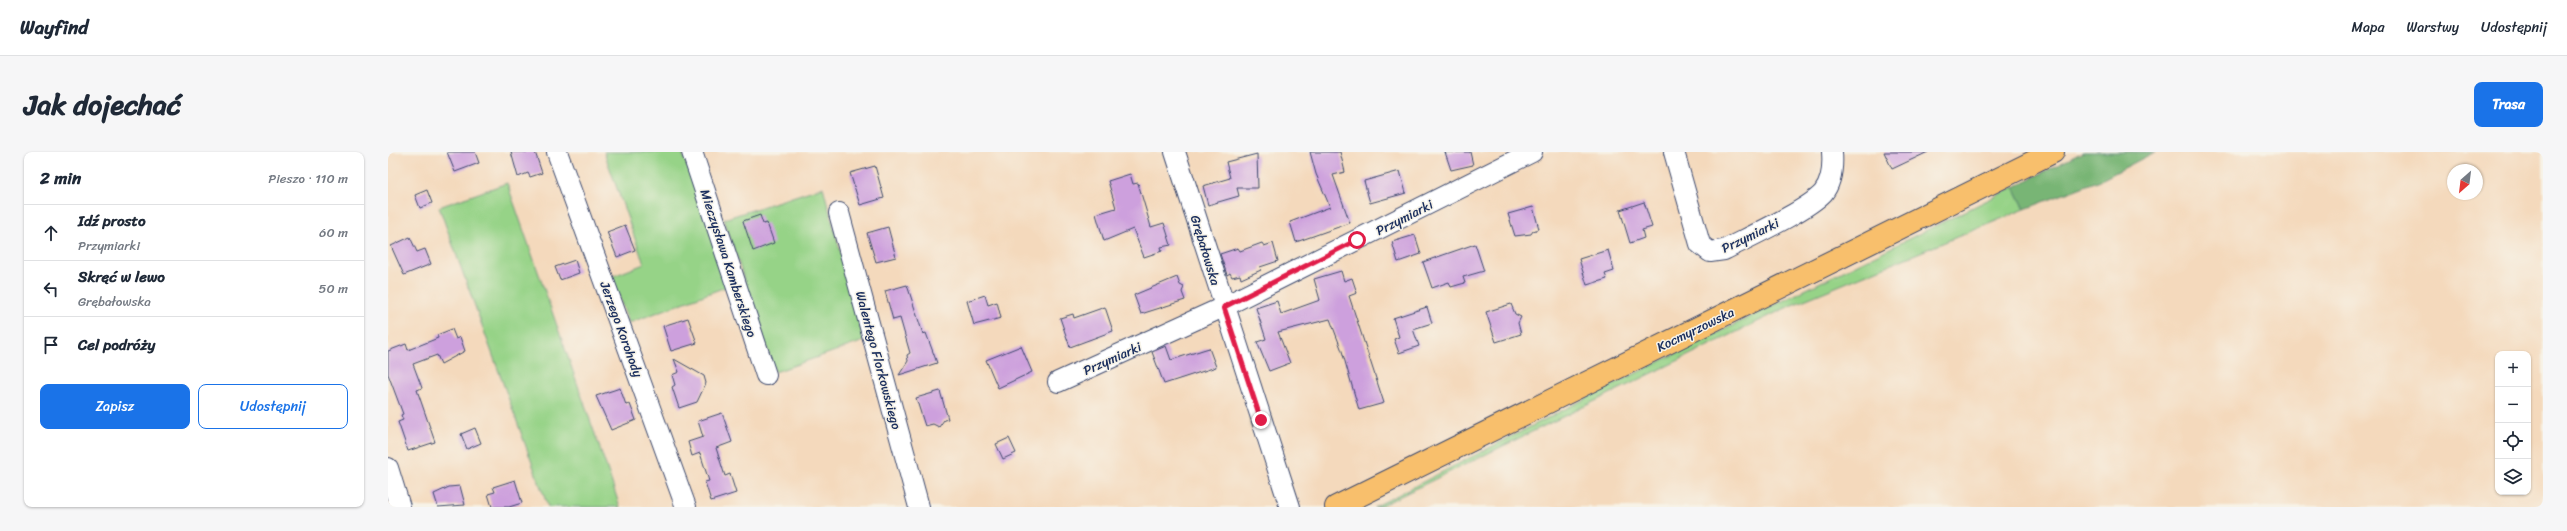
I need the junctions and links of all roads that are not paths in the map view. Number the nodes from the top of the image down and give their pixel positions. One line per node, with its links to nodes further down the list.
1 (557, 152): 14 (street, Jerzego Korohody)
2 (692, 152): 10 (street, Mieczysława Kamberskiego)
3 (1175, 152): 9 (street, Grębałowska)
4 (1532, 152): 9 (street, Przymiarki)
5 (1674, 152): 6 (street, Przymiarki)
6 (1832, 152)
7 (2053, 152): 17 (main road, Kocmyrzowska)
8 (839, 213): 15 (street, Walentego Florkowskiego)
9 (1224, 307): 11 (street, Przymiarki); 16 (street, Grębałowska)
10 (766, 375)
11 (1058, 382)
12 (388, 468): 13 (street)
13 (400, 507)
14 (686, 507)
15 (919, 507)
16 (1290, 507)
17 (1336, 507)

